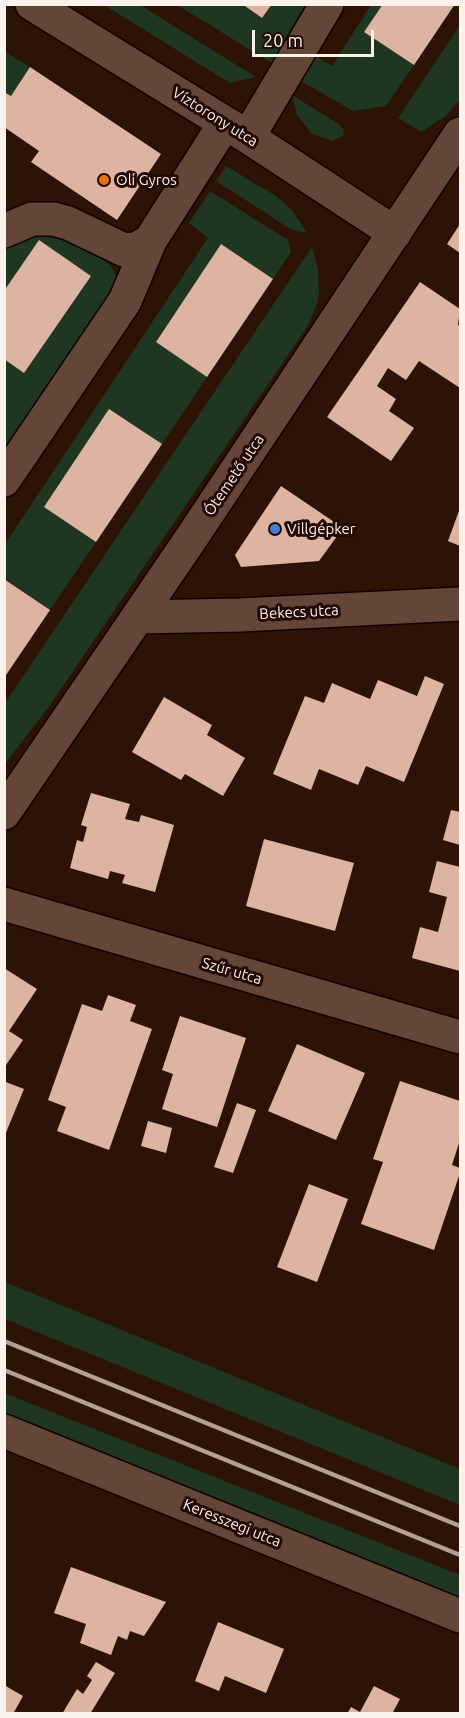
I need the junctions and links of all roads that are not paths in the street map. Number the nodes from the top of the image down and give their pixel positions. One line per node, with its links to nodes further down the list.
1 (32, 4): 3 (street, Víztorony utca)
2 (327, 4): 3 (street)
3 (237, 130): 6 (street, Víztorony utca); 7 (street)
4 (460, 134): 6 (street, Ótemető utca)
5 (4, 231): 7 (street)
6 (395, 233): 10 (street, Ótemető utca)
7 (150, 241): 8 (street)
8 (4, 480)
9 (460, 604): 10 (street, Bekecs utca)
10 (138, 617): 11 (street, Ótemető utca)
11 (4, 813)
12 (4, 904): 13 (street, Szűr utca)
13 (460, 1037)
14 (4, 1431): 15 (street, Keresszegi utca)
15 (460, 1616)

